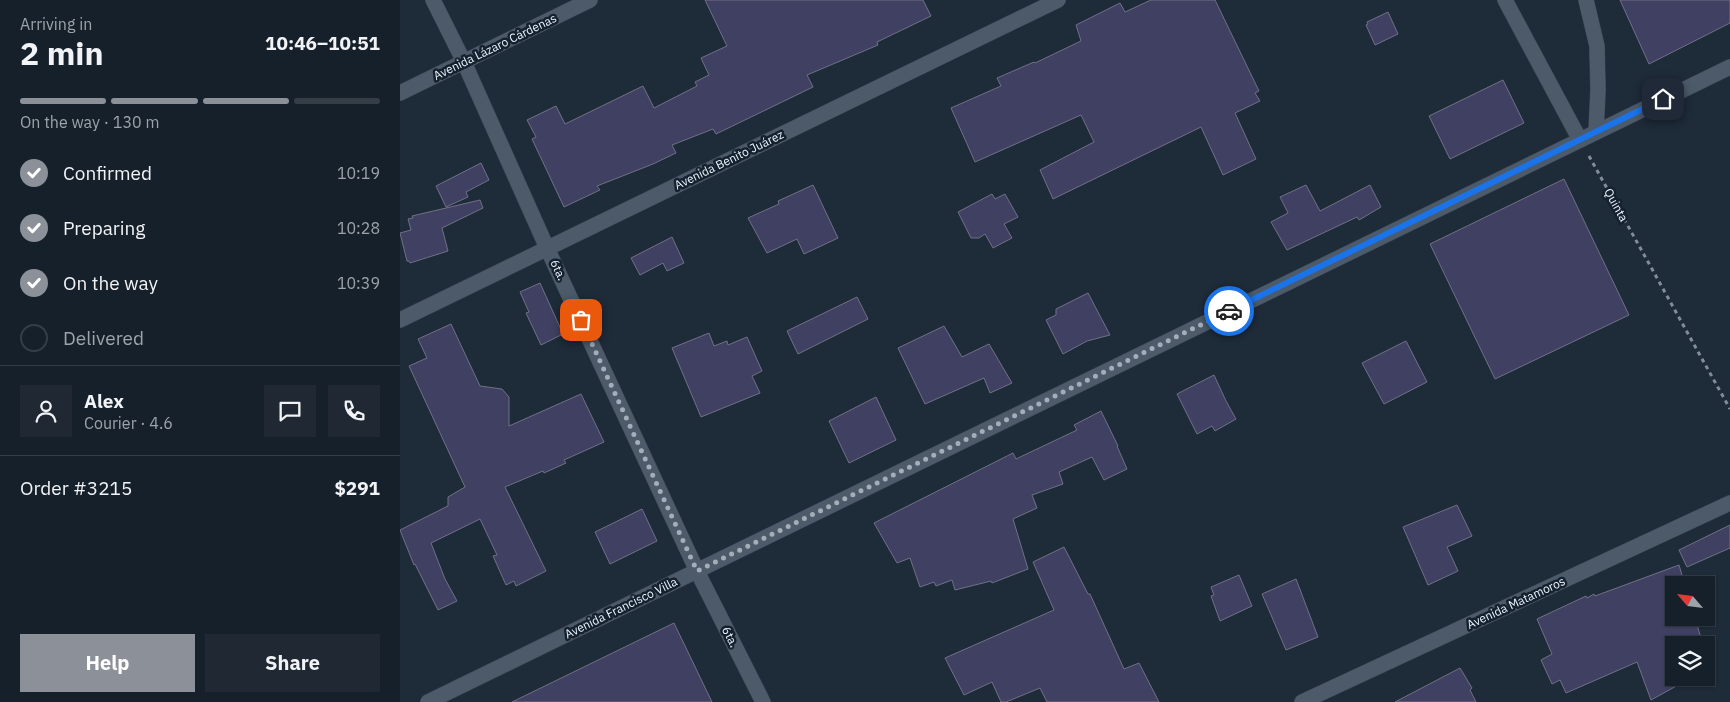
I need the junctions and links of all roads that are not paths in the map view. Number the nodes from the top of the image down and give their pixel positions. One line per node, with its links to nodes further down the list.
1 (433, 0): 6 (street, 6ta.)
2 (590, 0): 6 (street, Avenida Lázaro Cárdenas)
3 (1058, 0): 11 (street, Avenida Benito Juárez)
4 (1505, 0): 10 (street)
5 (1586, 0): 9 (street)
6 (464, 62): 8 (street, Avenida Lázaro Cárdenas); 11 (street, 6ta.)
7 (1730, 67): 9 (street, Avenida Francisco Villa)
8 (400, 93)
9 (1596, 132): 10 (street, Avenida Francisco Villa)
10 (1580, 140): 14 (street, Avenida Francisco Villa)
11 (547, 248): 12 (street, Avenida Benito Juárez); 14 (street, 6ta.)
12 (400, 320)
13 (1730, 503): 17 (street, Avenida Matamoros)
14 (697, 571): 15 (street, Avenida Francisco Villa); 16 (street, 6ta.)
15 (428, 702)
16 (763, 702)
17 (1302, 702)

